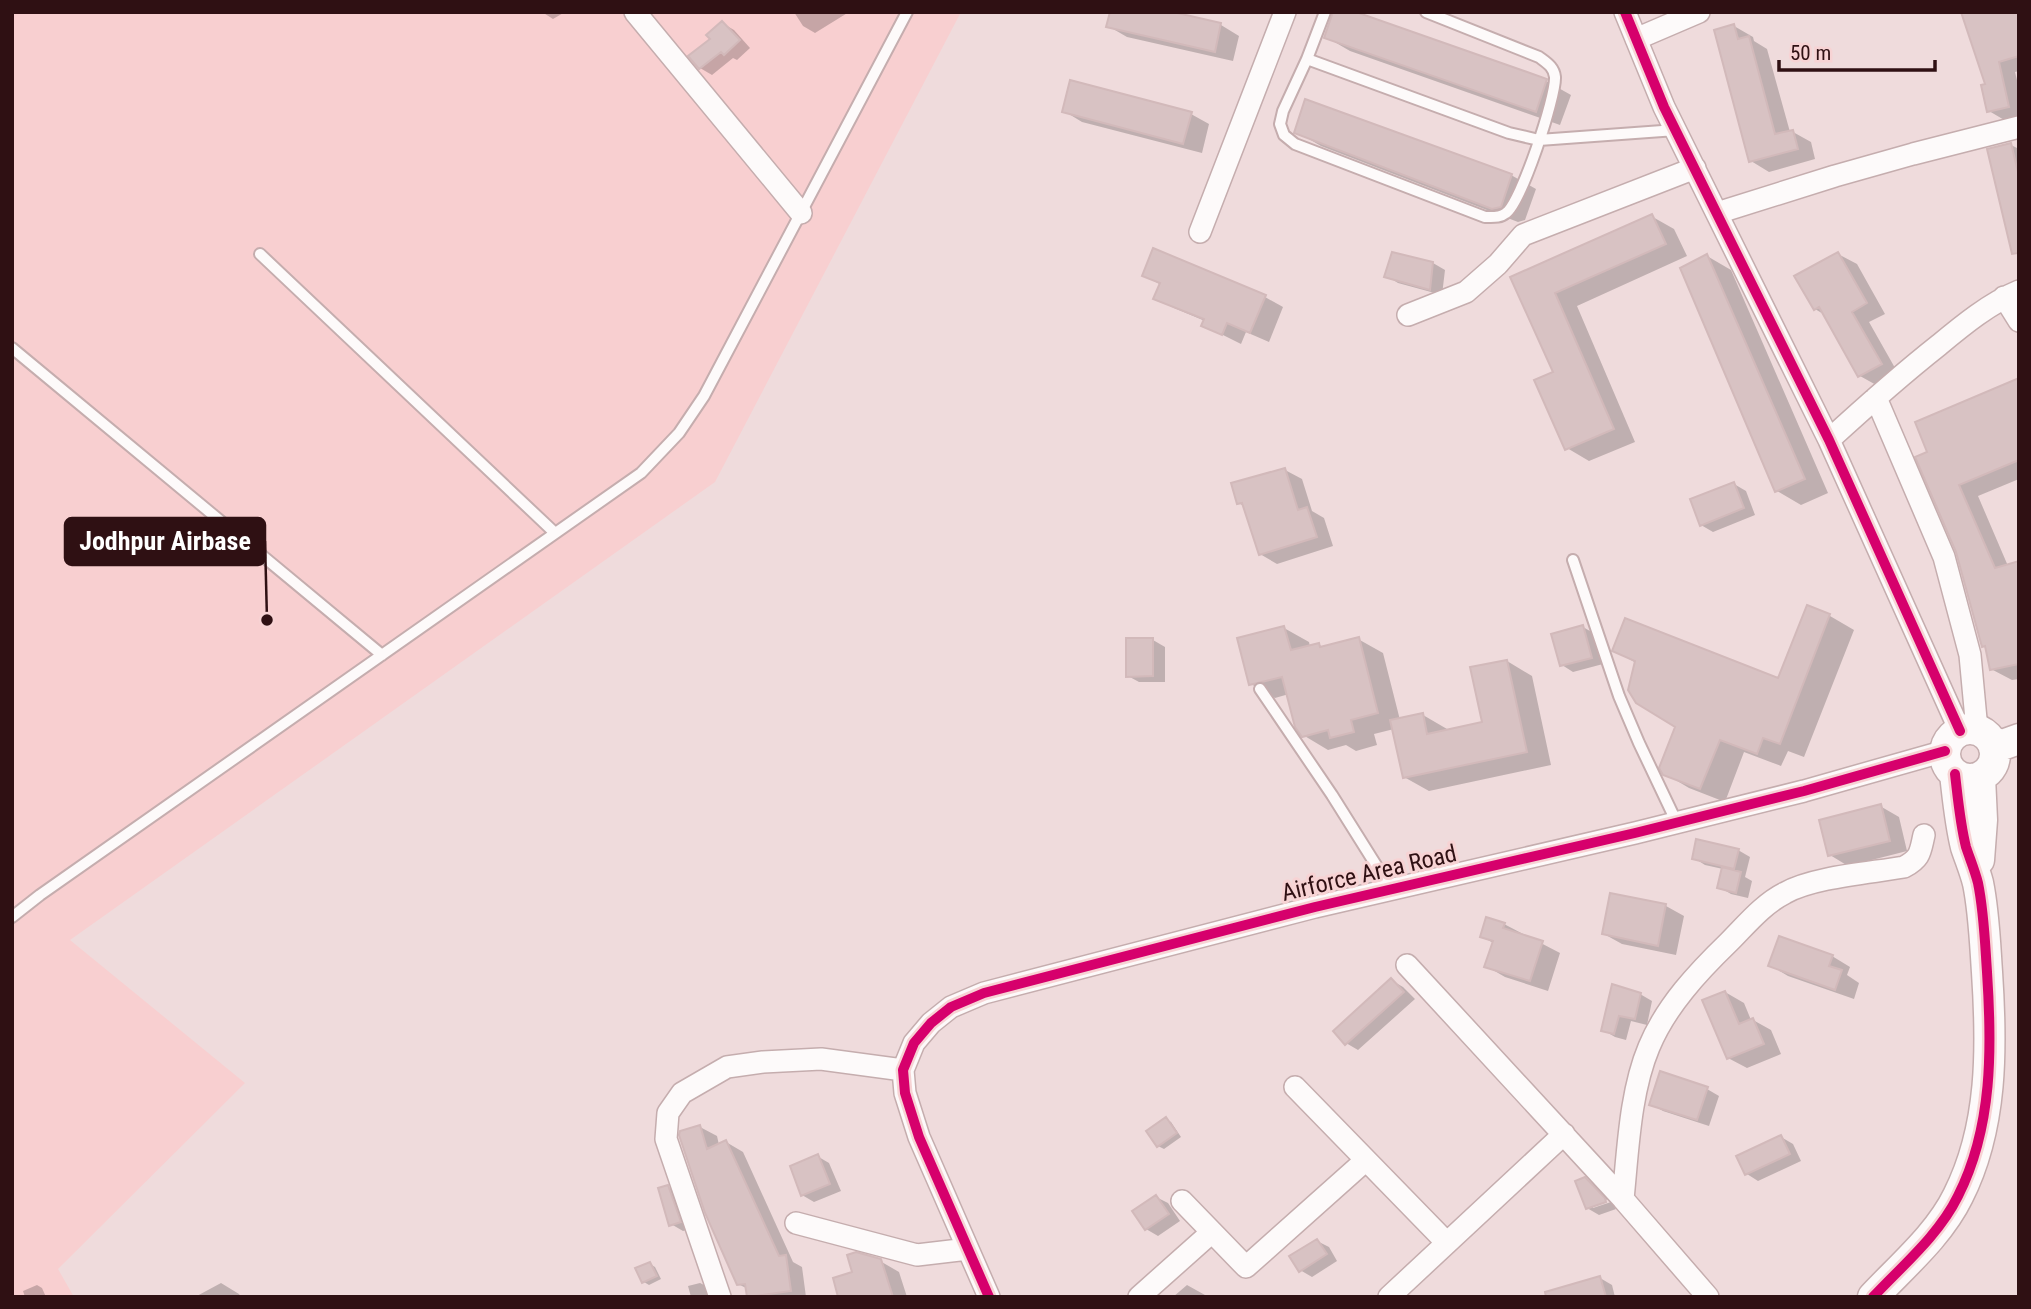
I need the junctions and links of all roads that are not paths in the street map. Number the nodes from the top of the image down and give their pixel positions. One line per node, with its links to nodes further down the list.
1 (635, 12): 14 (street)
2 (907, 12): 14 (lane)
3 (1285, 12): 16 (street)
4 (1325, 12): 9 (lane)
5 (1426, 12): 12 (lane)
6 (1625, 12): 8 (street)
7 (1699, 12): 8 (street)
8 (1636, 39): 11 (street)
9 (1307, 59): 12 (lane); 12 (lane)
10 (2019, 128): 15 (street)
11 (1676, 130): 12 (lane); 13 (street)
12 (1539, 140)
13 (1695, 168): 15 (street); 19 (street)
14 (800, 213): 24 (lane)
15 (1717, 213): 23 (street)
16 (1200, 232)
17 (260, 254): 24 (lane)
18 (2011, 294): 20 (street); 22 (street)
19 (1408, 315)
20 (2019, 321)
21 (12, 348): 26 (lane)
22 (1876, 398): 23 (street); 28 (street)
23 (1829, 440): 28 (street)
24 (555, 533): 26 (lane)
25 (1573, 560): 29 (lane)
26 (382, 655): 33 (lane)
27 (1260, 689): 31 (lane)
28 (1976, 750): 29 (street, Airforce Area Road); 51 (street)
29 (1677, 823): 31 (street, Airforce Area Road)
30 (1924, 835): 40 (street)
31 (1391, 889): 36 (street, Airforce Area Road)
32 (12, 904): 33 (lane)
33 (24, 908): 34 (lane)
34 (12, 917)
35 (1407, 965): 38 (street)
36 (903, 1070): 45 (street); 46 (street)
37 (1295, 1087): 39 (street)
38 (1564, 1134): 40 (street); 44 (street)
39 (1366, 1160): 43 (street); 44 (street)
40 (1623, 1199): 50 (street)
41 (1182, 1201): 43 (street)
42 (796, 1223): 45 (street)
43 (1212, 1232): 48 (street)
44 (1447, 1243): 49 (street)
45 (968, 1249): 47 (street)
46 (720, 1297)
47 (989, 1297)
48 (1139, 1297)
49 (1389, 1297)
50 (1709, 1297)
51 (1873, 1297)

